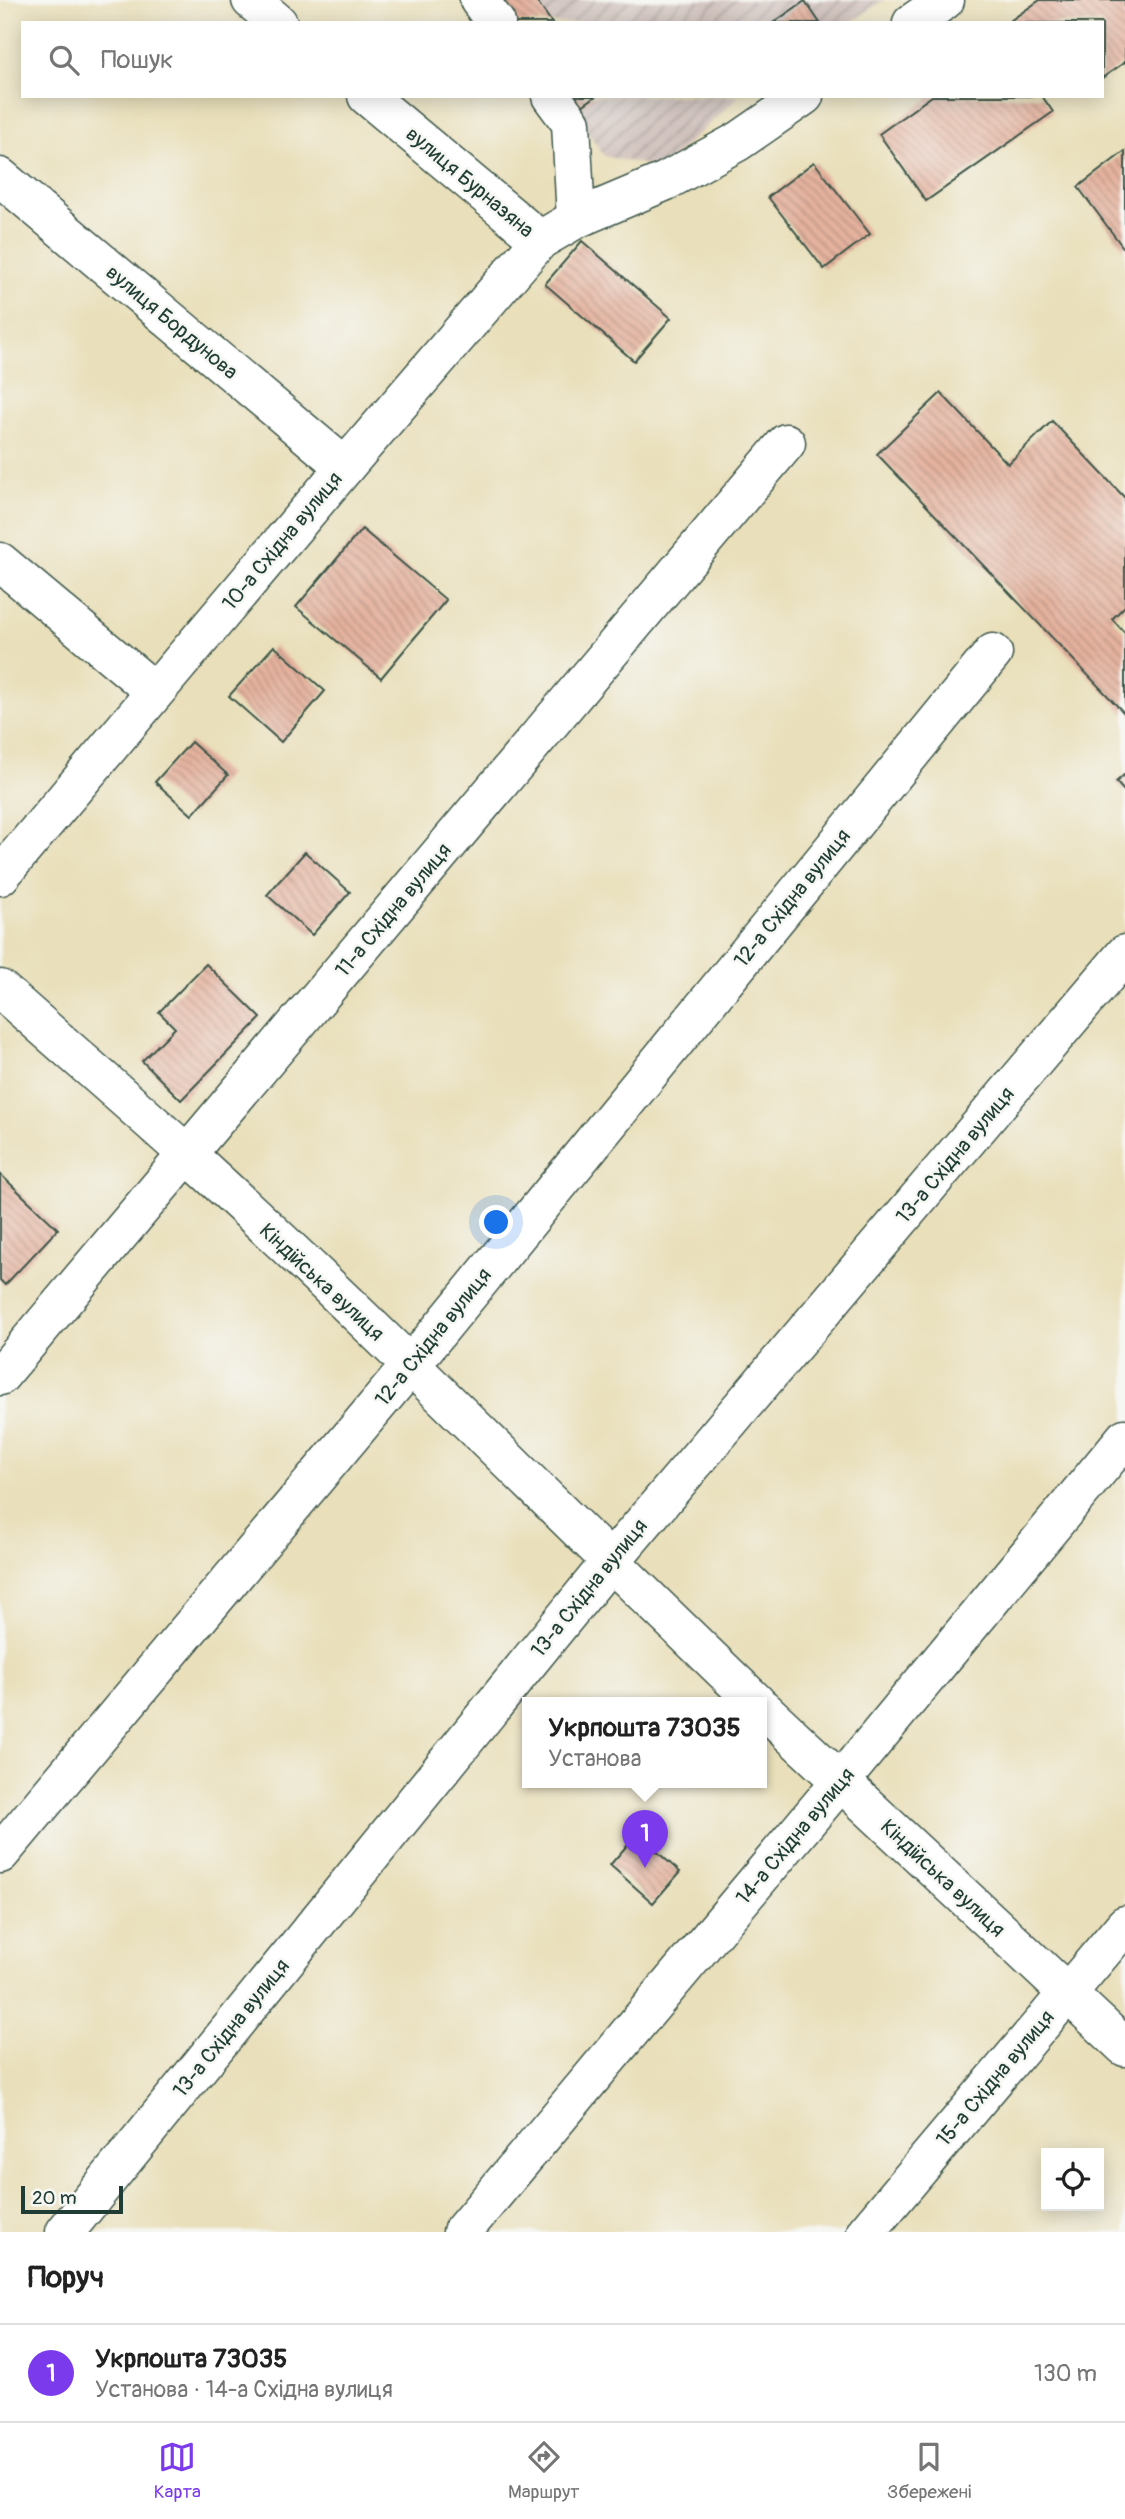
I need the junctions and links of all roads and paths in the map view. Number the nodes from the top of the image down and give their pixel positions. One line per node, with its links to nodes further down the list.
1 (251, 0): 4 (street)
2 (479, 0): 5 (street)
3 (945, 0): 6 (street)
4 (276, 21)
5 (495, 21)
6 (915, 21)
7 (369, 98): 12 (street, вулиця Бурназяна)
8 (552, 98): 11 (street)
9 (801, 98): 11 (street, 10-а Східна вулиця)
10 (0, 177): 14 (street, вулиця Бордунова)
11 (576, 219): 12 (street, 10-а Східна вулиця)
12 (540, 240): 14 (street, 10-а Східна вулиця)
13 (786, 443): 21 (street, 11-а Східна вулиця)
14 (345, 467): 17 (street, 10-а Східна вулиця)
15 (0, 562): 17 (street)
16 (993, 653): 22 (street, 12-а Східна вулиця)
17 (154, 691): 18 (street, 10-а Східна вулиця)
18 (0, 876)
19 (1125, 954): 25 (street, 13-а Східна вулиця)
20 (0, 989): 21 (street, Кіндійська вулиця)
21 (188, 1155): 22 (street, Кіндійська вулиця); 23 (street, 11-а Східна вулиця)
22 (410, 1366): 25 (street, Кіндійська вулиця); 29 (street, 12-а Східна вулиця)
23 (0, 1376)
24 (1125, 1438): 28 (street, 14-а Східна вулиця)
25 (610, 1562): 26 (street, Кіндійська вулиця); 33 (street, 13-а Східна вулиця)
26 (751, 1697)
27 (767, 1713): 28 (street, Кіндійська вулиця)
28 (840, 1782): 31 (street, Кіндійська вулиця); 34 (street, 14-а Східна вулиця)
29 (0, 1854)
30 (1125, 1925): 31 (street, 15-а Східна вулиця)
31 (1066, 1994): 32 (street, Кіндійська вулиця); 35 (street, 15-а Східна вулиця)
32 (1125, 2047)
33 (65, 2232)
34 (462, 2232)
35 (866, 2232)

